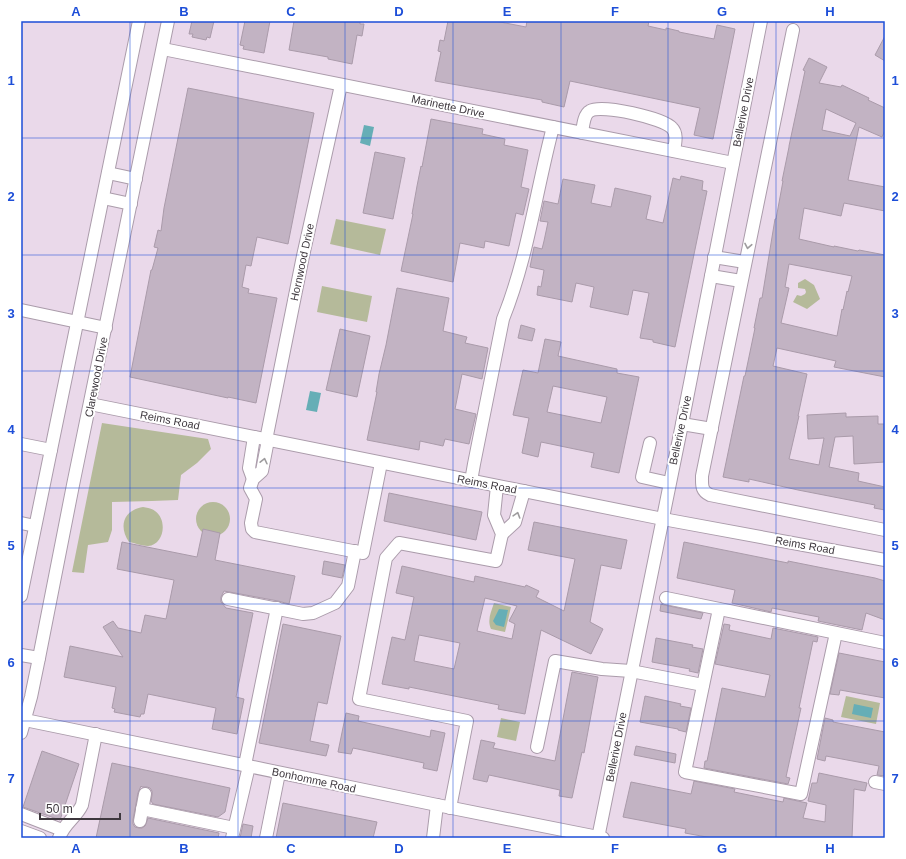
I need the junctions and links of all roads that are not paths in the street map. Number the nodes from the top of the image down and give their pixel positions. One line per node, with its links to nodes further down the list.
1 (139, 21): 11 (street)
2 (168, 21): 5 (street, Clarewood Drive)
3 (761, 21): 10 (street, Bellerive Drive)
4 (793, 30): 16 (street, one-way to 16)
5 (163, 49): 6 (street, Marinette Drive); 12 (street, Clarewood Drive)
6 (341, 85): 7 (street, Marinette Drive); 25 (street, Hornwood Drive)
7 (553, 127): 8 (street, Marinette Drive); 30 (street)
8 (582, 133): 9 (street, Marinette Drive); 9 (street)
9 (674, 151): 10 (street, Marinette Drive)
10 (733, 163): 15 (street, Bellerive Drive)
11 (108, 173): 12 (street); 13 (street)
12 (136, 179): 14 (street, Clarewood Drive)
13 (103, 198): 14 (street); 20 (street)
14 (131, 204): 21 (street, Clarewood Drive)
15 (714, 257): 16 (street); 17 (street, Bellerive Drive)
16 (745, 262): 18 (street)
17 (711, 276): 18 (street); 23 (street, Bellerive Drive)
18 (741, 281): 24 (street)
19 (21, 310): 20 (street)
20 (78, 322): 21 (street); 28 (street)
21 (106, 328): 22 (street, Clarewood Drive)
22 (90, 404): 25 (street, Reims Road); 49 (street, Clarewood Drive)
23 (682, 424): 24 (street); 31 (street, Bellerive Drive)
24 (712, 429): 37 (street)
25 (263, 439): 29 (street, Reims Road); 39 (street, Hornwood Drive)
26 (650, 443): 31 (street)
27 (21, 444): 28 (street)
28 (51, 450): 36 (street)
29 (382, 463): 30 (street, Reims Road); 39 (street)
30 (471, 481): 32 (street, Reims Road)
31 (669, 483): 34 (street, Bellerive Drive)
32 (497, 486): 33 (street, Reims Road); 38 (street)
33 (524, 491): 34 (street, Reims Road); 38 (street, one-way to 33)
34 (663, 519): 40 (street, Reims Road); 41 (street, Bellerive Drive)
35 (21, 523): 36 (street)
36 (35, 526): 42 (street)
37 (885, 530)
38 (502, 534): 61 (street)
39 (355, 551): 44 (street)
40 (885, 560)
41 (647, 595): 45 (street); 50 (street, Bellerive Drive)
42 (21, 596)
43 (228, 599): 44 (street)
44 (277, 608): 57 (street)
45 (719, 609): 46 (street); 51 (street)
46 (836, 633): 47 (street); 51 (street)
47 (885, 643)
48 (21, 654): 49 (street)
49 (39, 658): 52 (street, Clarewood Drive)
50 (631, 671): 51 (street); 56 (street); 69 (street, Bellerive Drive)
51 (703, 685)
52 (26, 696): 53 (street, Clarewood Drive)
53 (25, 720): 54 (street, Clarewood Drive); 55 (street, Bonhomme Road)
54 (21, 733)
55 (96, 734): 57 (street, Bonhomme Road); 65 (street)
56 (537, 746)
57 (247, 766): 58 (street, Bonhomme Road); 64 (street)
58 (279, 773): 60 (street, Bonhomme Road); 67 (street)
59 (145, 794): 64 (street)
60 (437, 805): 61 (street, Bonhomme Road); 68 (street)
61 (450, 808): 69 (street, Bonhomme Road)
62 (21, 814): 65 (street)
63 (21, 831): 66 (street)
64 (233, 833)
65 (60, 834)
66 (40, 838)
67 (266, 838)
68 (433, 838)
69 (600, 838)

